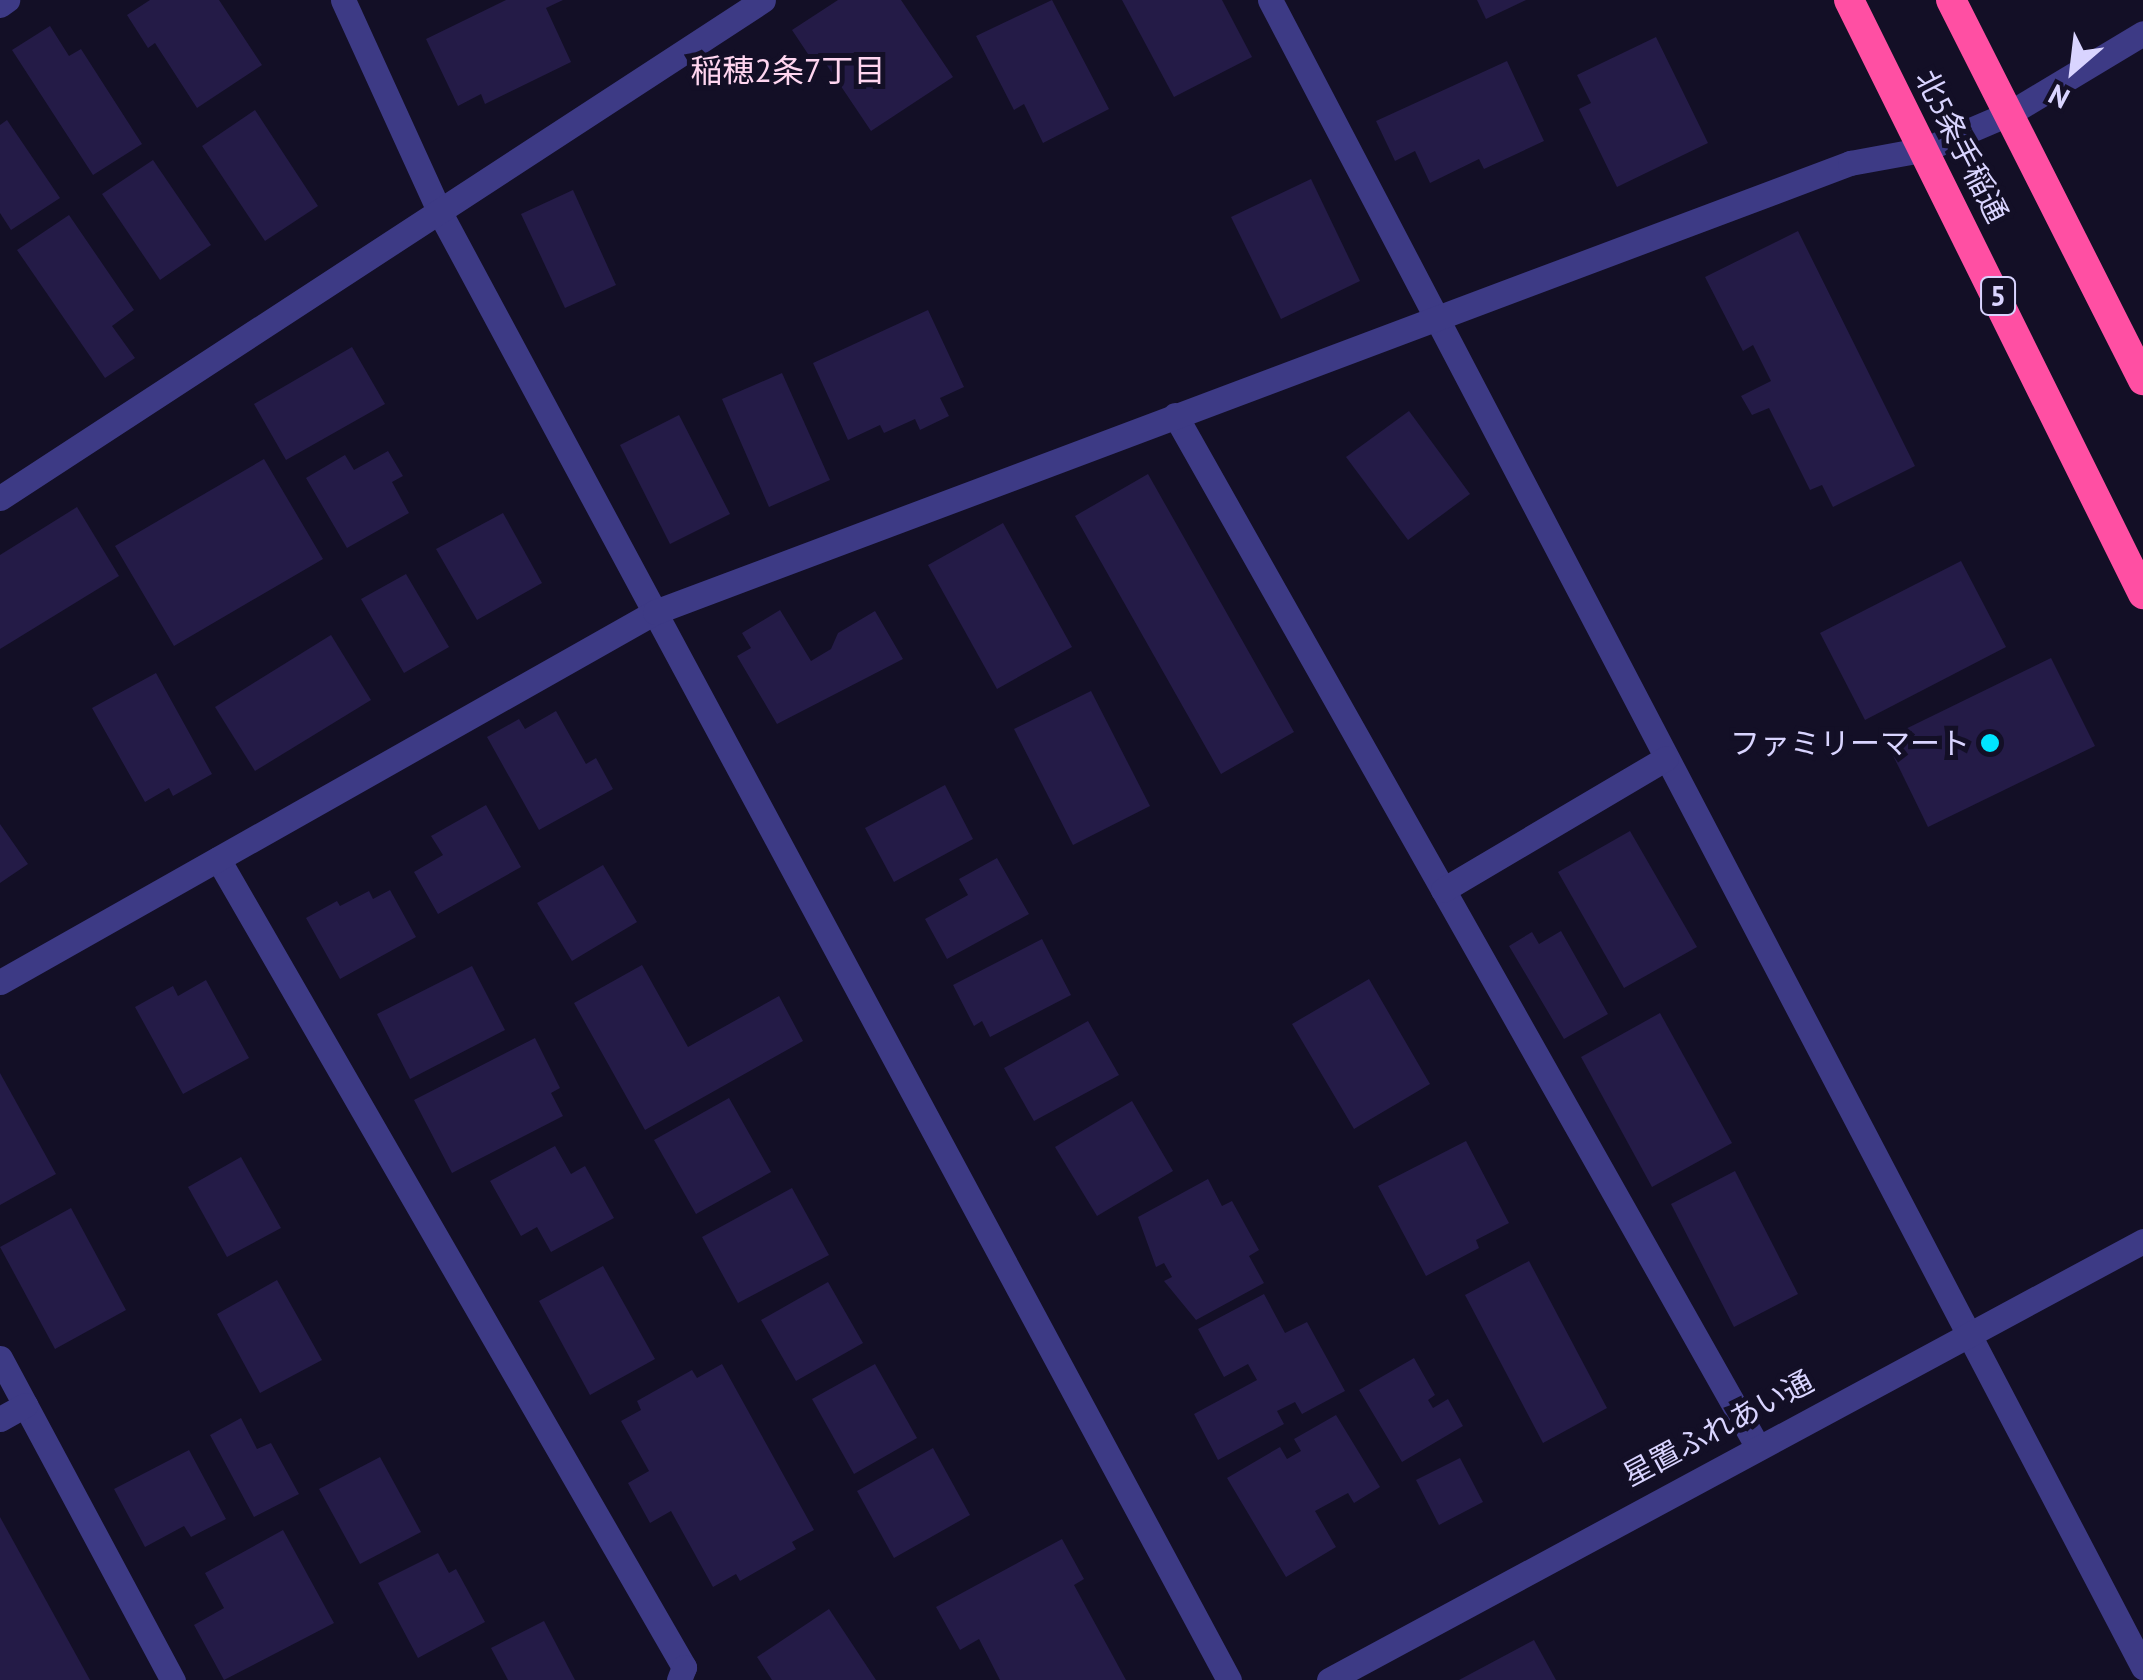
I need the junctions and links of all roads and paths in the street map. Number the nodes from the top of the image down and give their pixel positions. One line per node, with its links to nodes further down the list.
1 (7, 0): 7 (street)
2 (343, 0): 11 (street)
3 (763, 0): 11 (street)
4 (1270, 0): 12 (street)
5 (1849, 0): 10 (highway, 北5条手稲通 / 5)
6 (1950, 0): 9 (highway, 北5条手稲通)
7 (0, 4)
8 (2143, 33): 9 (street)
9 (2010, 113): 10 (street); 13 (highway, 北5条手稲通)
10 (1926, 149): 12 (street); 16 (highway, 北5条手稲通 / 5)
11 (439, 212): 15 (street); 17 (street)
12 (1436, 315): 14 (street); 18 (street)
13 (2143, 380)
14 (1174, 415): 17 (street); 20 (street)
15 (0, 498)
16 (2143, 594)
17 (655, 612): 19 (street); 31 (street)
18 (1666, 758): 20 (street); 23 (street)
19 (218, 859): 21 (street); 30 (street)
20 (1443, 890): 27 (street)
21 (0, 982)
22 (2143, 1241): 23 (street, 星置ふれあい通)
23 (1965, 1332): 27 (street, 星置ふれあい通); 28 (street)
24 (0, 1358): 25 (street)
25 (26, 1405): 26 (street); 29 (street)
26 (0, 1419)
27 (1756, 1444): 32 (street, 星置ふれあい通)
28 (2143, 1666)
29 (174, 1680)
30 (679, 1680)
31 (1229, 1680)
32 (1329, 1680)

